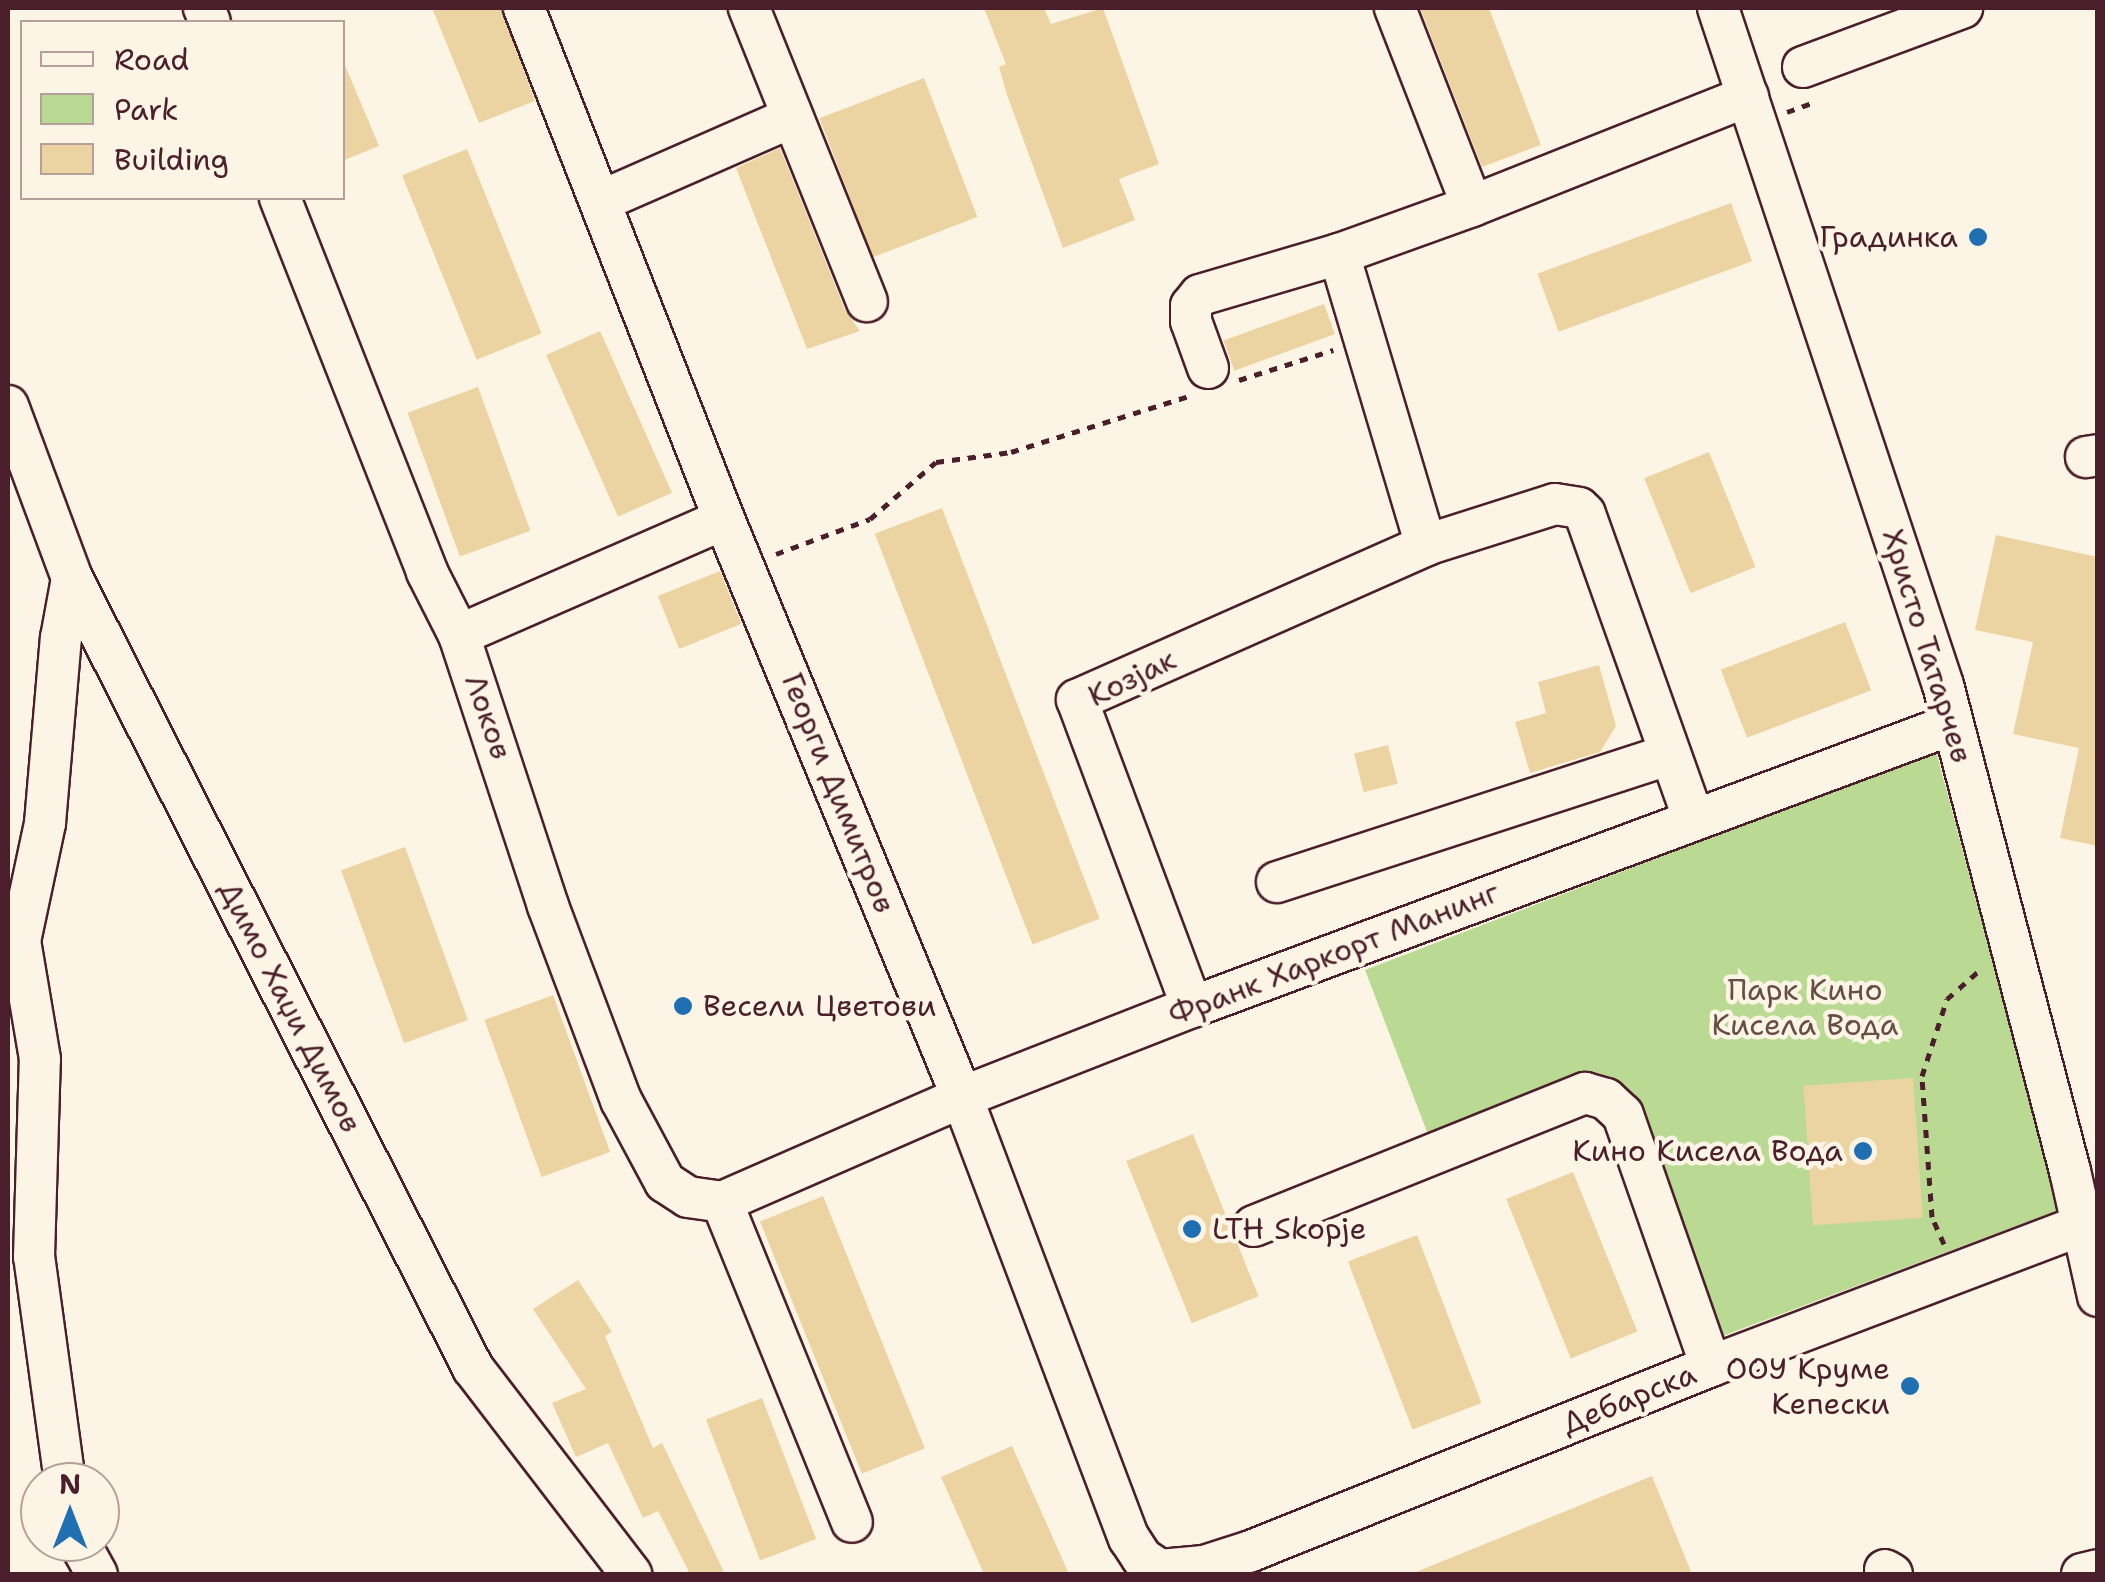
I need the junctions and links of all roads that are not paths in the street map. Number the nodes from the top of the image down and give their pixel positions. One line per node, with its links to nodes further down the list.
1 (524, 8): 10 (street, Георги Димитров)
2 (749, 8): 8 (street)
3 (1395, 8): 11 (street)
4 (1718, 8): 7 (street, Христо Татарчев)
5 (1962, 8): 6 (street)
6 (1803, 67)
7 (1748, 96): 11 (street); 20 (street, Христо Татарчев)
8 (792, 116): 10 (street); 13 (street)
9 (281, 200): 19 (street, Локов)
10 (601, 201): 16 (street, Георги Димитров)
11 (1472, 206): 12 (street)
12 (1339, 254): 14 (street); 17 (street)
13 (867, 301)
14 (1221, 374)
15 (8, 406): 18 (street, Димо Хаџи Димов)
16 (724, 519): 19 (street); 26 (street, Георги Димитров)
17 (1426, 546): 21 (street, Козјак); 25 (street, Козјак)
18 (72, 578): 24 (street); 37 (street, Димо Хаџи Димов)
19 (459, 635): 27 (street, Локов)
20 (1953, 724): 22 (street, Франк Харкорт Манинг); 28 (street, Христо Татарчев)
21 (1669, 754): 22 (street, Козјак); 23 (street)
22 (1693, 818): 25 (street, Франк Харкорт Манинг)
23 (1278, 882)
24 (18, 1005): 32 (street)
25 (1192, 1007): 26 (street, Франк Харкорт Манинг)
26 (962, 1097): 27 (street, Франк Харкорт Манинг); 36 (street, Георги Димитров)
27 (722, 1202): 33 (street)
28 (2090, 1222): 30 (street, Христо Татарчев); 31 (street, Дебарска)
29 (1254, 1226): 31 (street)
30 (2098, 1296)
31 (1711, 1366): 34 (street, Дебарска)
32 (62, 1462)
33 (852, 1522)
34 (1258, 1563): 36 (street, Дебарска)
35 (2098, 1570): 38 (street)
36 (1159, 1572)
37 (631, 1574)
38 (2082, 1574)

